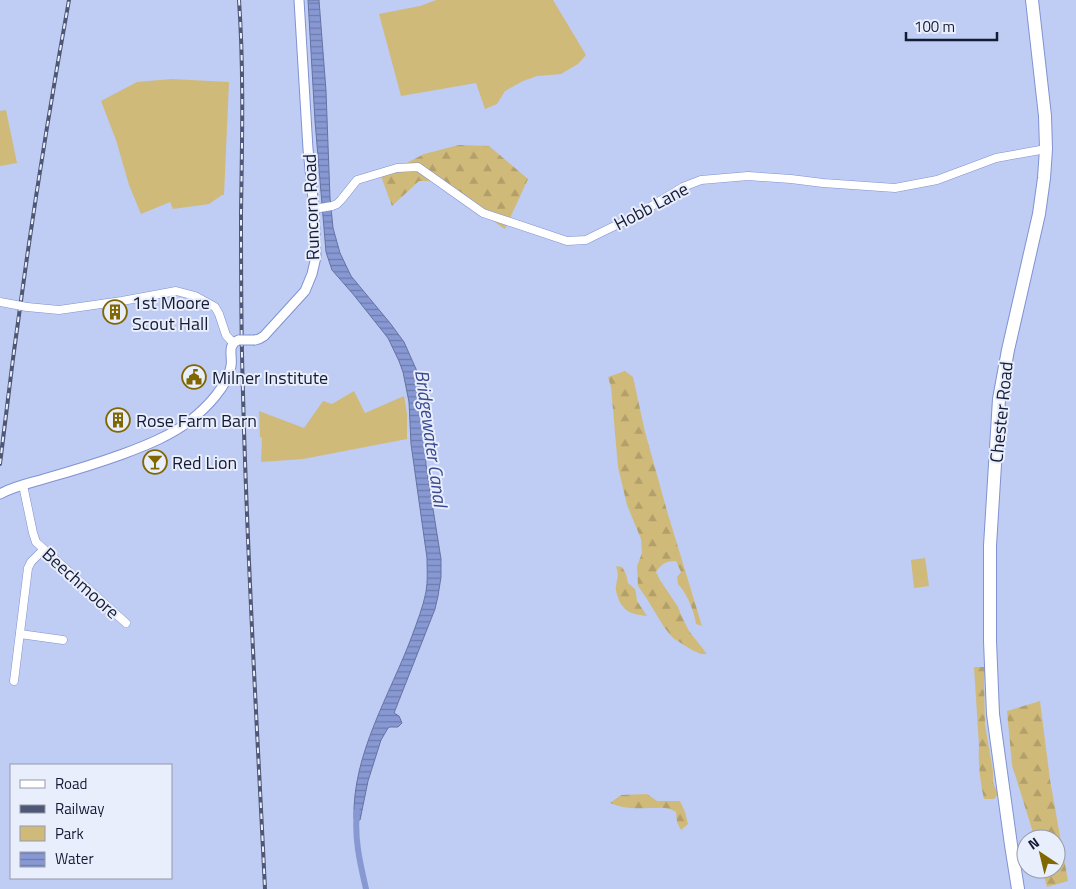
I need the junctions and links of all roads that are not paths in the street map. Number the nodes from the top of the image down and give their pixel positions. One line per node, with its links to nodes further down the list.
1 (299, 0): 4 (street, Runcorn Road)
2 (1032, 0): 3 (highway, Chester Road)
3 (1046, 149): 4 (street, Hobb Lane); 14 (highway, Chester Road)
4 (316, 208): 6 (street, Runcorn Road, bridge)
5 (0, 302): 6 (street, bridge)
6 (236, 342): 7 (street)
7 (23, 485): 8 (street); 9 (street, Beechmoore)
8 (2, 493)
9 (43, 550): 10 (street, Beechmoore); 11 (street)
10 (126, 623)
11 (20, 634): 12 (street); 13 (street)
12 (63, 640)
13 (14, 681)
14 (1004, 797): 15 (highway, Chester Road); 16 (highway, Chester Road)
15 (1018, 889)
16 (1027, 889)

